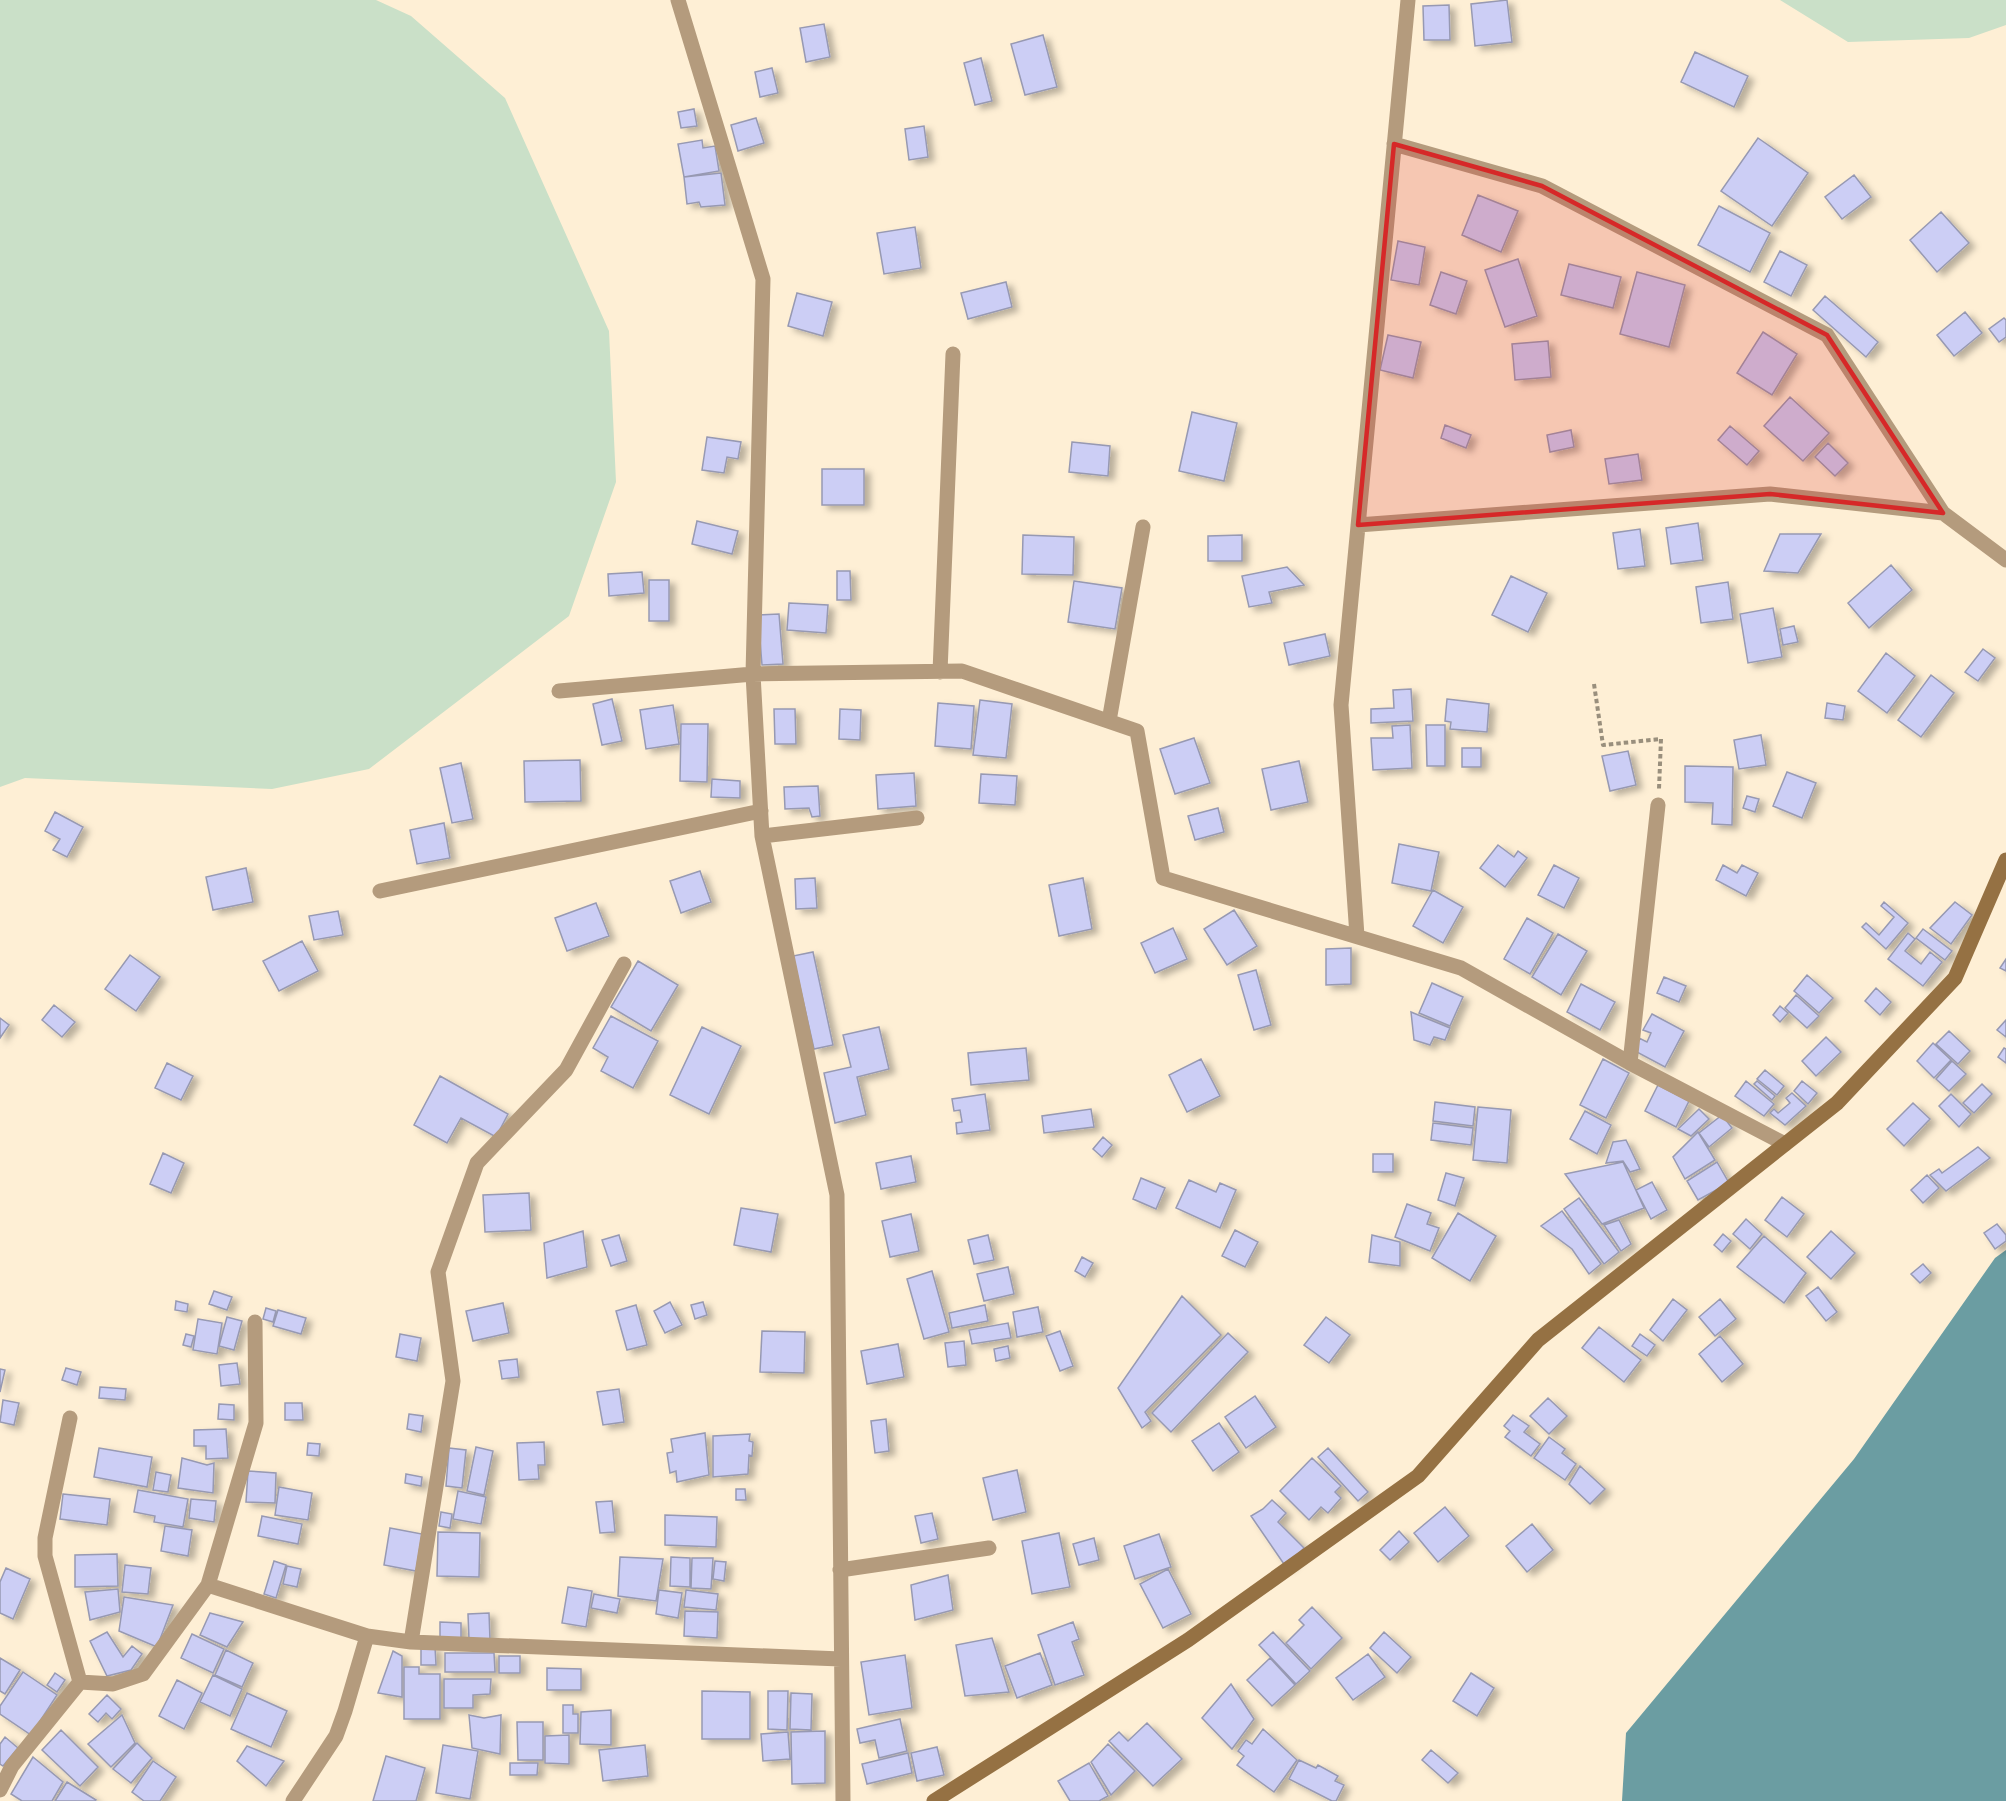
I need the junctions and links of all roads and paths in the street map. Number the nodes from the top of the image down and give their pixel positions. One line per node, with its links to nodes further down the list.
1 (678, 0): 10 (street)
2 (1408, 0): 3 (street)
3 (1394, 144): 5 (street); 6 (street)
4 (953, 354): 9 (street)
5 (1942, 513): 6 (street); 8 (street)
6 (1358, 525): 20 (street)
7 (1143, 527): 13 (street)
8 (2006, 560)
9 (940, 672): 10 (street); 13 (street)
10 (753, 674): 12 (street); 15 (street)
11 (1594, 684): 14 (path)
12 (559, 691)
13 (1109, 721): 20 (street)
14 (1658, 805): 22 (street)
15 (761, 811): 17 (street); 19 (street)
16 (917, 818): 17 (street)
17 (762, 836): 27 (street)
18 (2006, 860): 23 (main road)
19 (380, 891)
20 (1357, 936): 22 (street)
21 (624, 964): 30 (street)
22 (1630, 1063): 23 (street)
23 (1785, 1144): 36 (main road)
24 (255, 1322): 28 (street)
25 (70, 1418): 32 (street)
26 (989, 1548): 27 (street)
27 (840, 1570): 31 (street)
28 (208, 1585): 29 (street); 32 (street)
29 (367, 1636): 30 (street); 34 (street)
30 (411, 1642): 31 (street)
31 (841, 1659): 35 (street)
32 (80, 1682): 33 (street)
33 (0, 1790)
34 (293, 1801)
35 (843, 1801)
36 (934, 1801)

